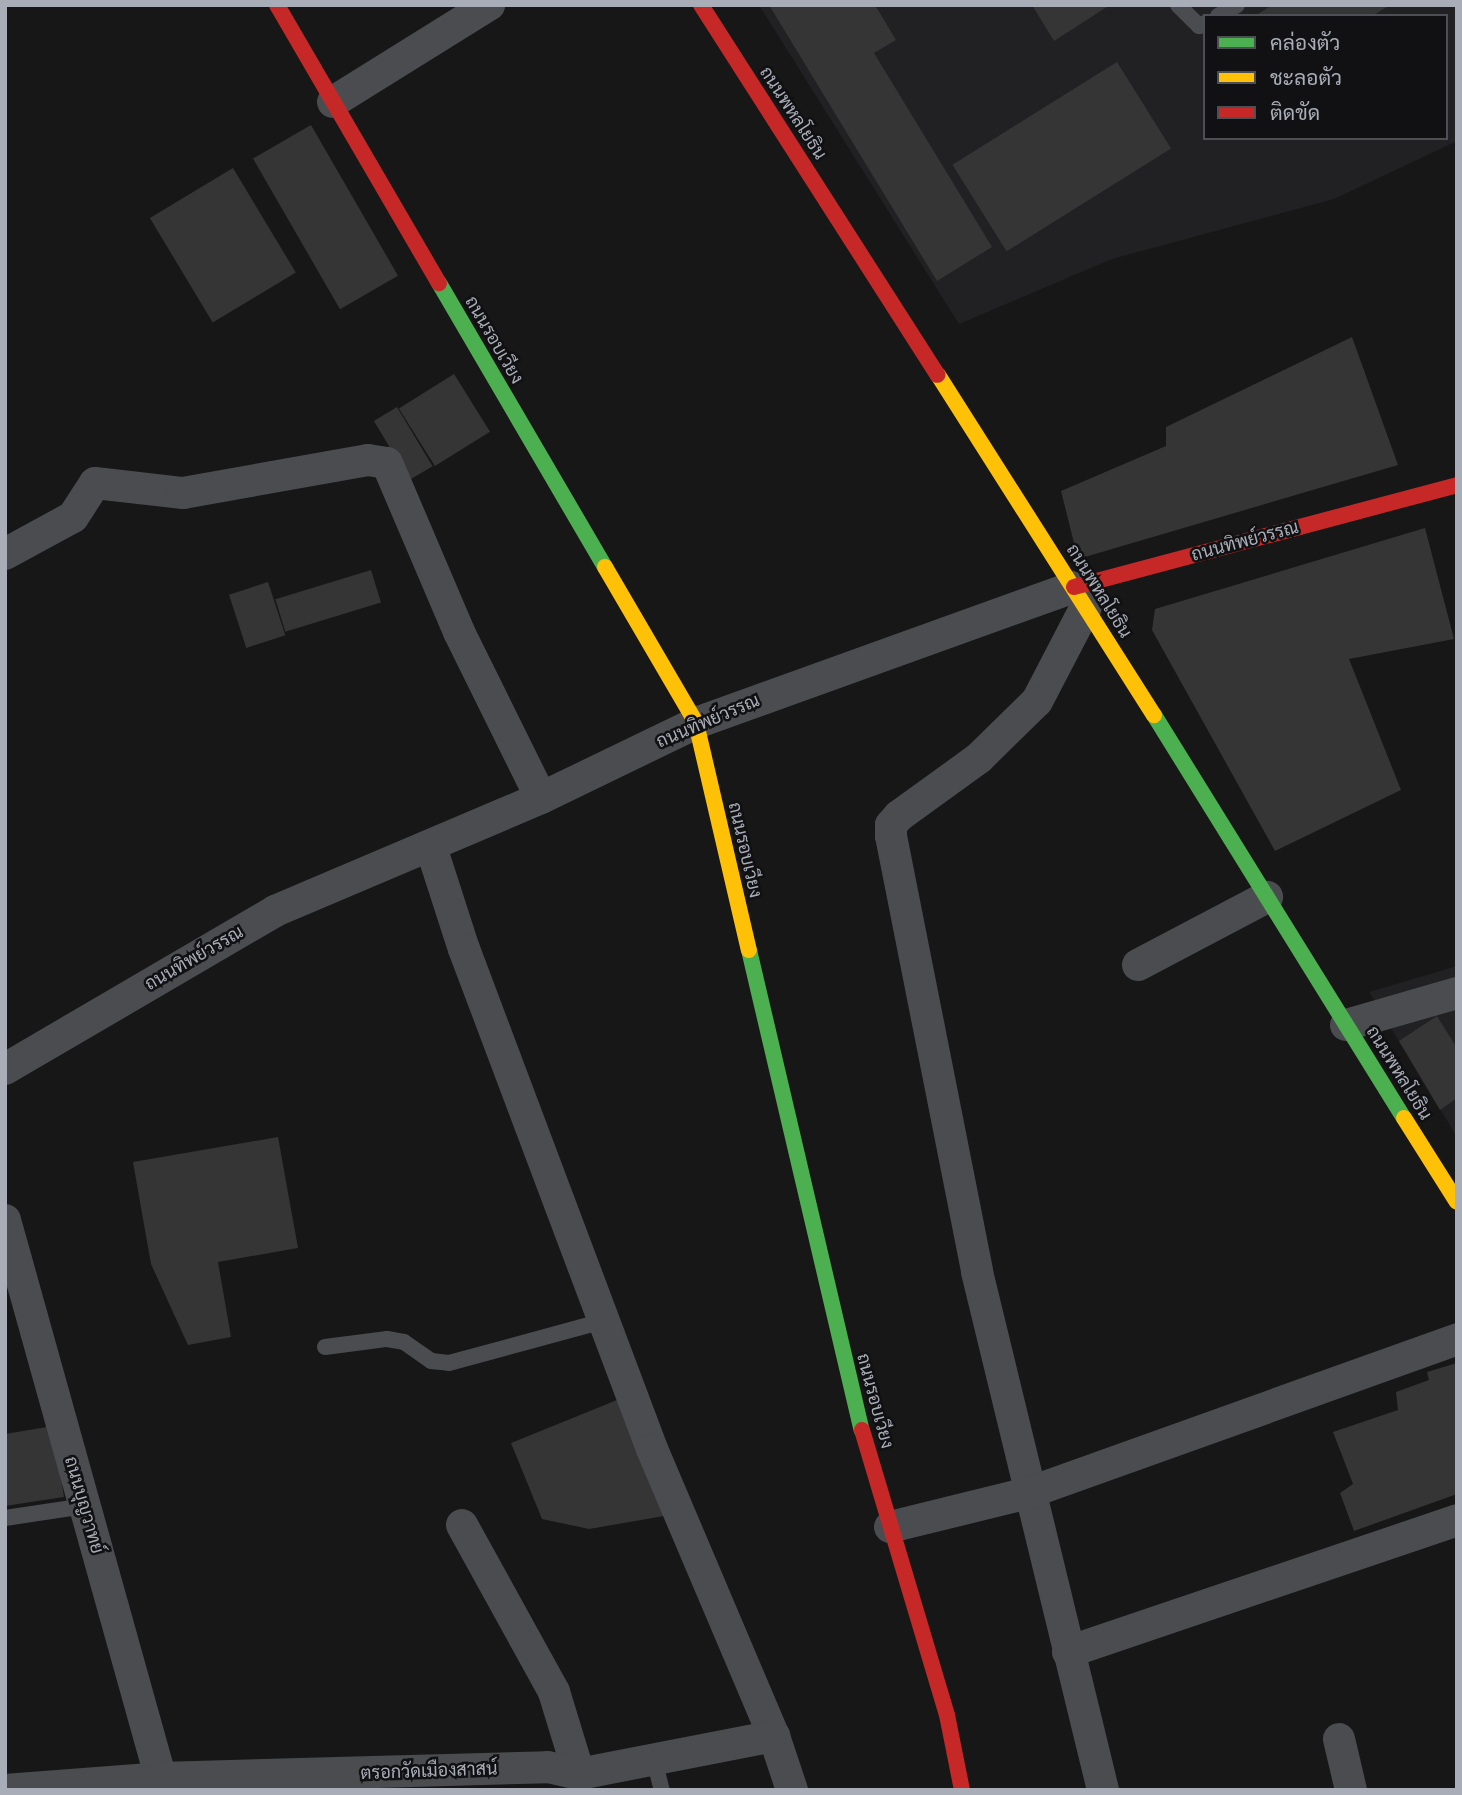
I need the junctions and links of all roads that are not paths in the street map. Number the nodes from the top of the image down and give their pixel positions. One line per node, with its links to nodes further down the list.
1 (277, 5): 8 (street, ถนนรอบเวียง)
2 (489, 5): 8 (street)
3 (701, 5): 11 (street, ถนนพหลโยธิน)
4 (1178, 5): 7 (lane)
5 (1237, 5): 6 (lane)
6 (1221, 14)
7 (1203, 24)
8 (333, 102): 12 (street, ถนนรอบเวียง)
9 (1457, 485): 11 (street, ถนนทิพย์วรรณ)
10 (5, 554): 13 (street)
11 (1080, 597): 12 (street, ถนนทิพย์วรรณ); 15 (street, ถนนพหลโยธิน); 25 (street)
12 (696, 723): 13 (street, ถนนทิพย์วรรณ); 30 (street, ถนนรอบเวียง)
13 (541, 798): 14 (street, ถนนทิพย์วรรณ)
14 (431, 847): 19 (street, ถนนทิพย์วรรณ); 22 (street)
15 (1267, 897): 16 (street); 18 (street, ถนนพหลโยธิน)
16 (1138, 965)
17 (1457, 993): 18 (street)
18 (1346, 1025): 20 (street, ถนนพหลโยธิน)
19 (5, 1069)
20 (1457, 1202)
21 (5, 1220): 26 (street, ถนนบุญวาทย์)
22 (604, 1321): 24 (lane); 32 (street)
23 (1457, 1339): 25 (street)
24 (326, 1347)
25 (1028, 1493): 30 (street); 31 (street)
26 (84, 1506): 27 (lane); 37 (street, ถนนบุญวาทย์)
27 (5, 1518)
28 (1457, 1520): 31 (street)
29 (462, 1525): 35 (street)
30 (890, 1527): 41 (street, ถนนรอบเวียง)
31 (1068, 1652): 42 (street)
32 (774, 1736): 34 (street); 40 (street)
33 (1339, 1739): 43 (street)
34 (654, 1759): 35 (street); 39 (lane)
35 (579, 1774): 36 (street, ตรอกวัดเมืองสาสน์)
36 (550, 1779): 37 (street, ตรอกวัดเมืองสาสน์)
37 (162, 1784): 38 (street, ตรอกวัดเมืองสาสน์)
38 (5, 1790)
39 (662, 1790)
40 (792, 1790)
41 (962, 1790)
42 (1103, 1790)
43 (1351, 1790)

